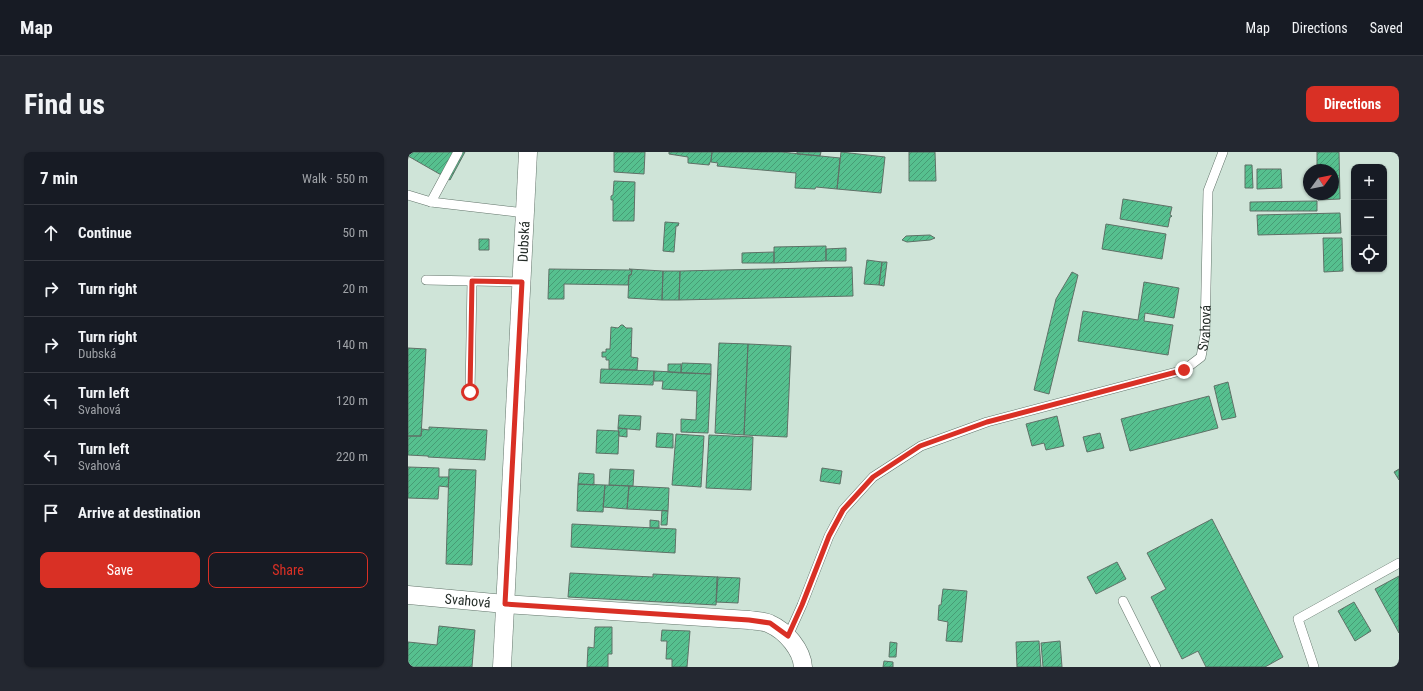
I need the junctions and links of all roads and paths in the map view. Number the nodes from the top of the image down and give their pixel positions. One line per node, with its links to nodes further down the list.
1 (458, 152): 5 (lane)
2 (528, 152): 6 (street, Dubská)
3 (1223, 152): 15 (lane, Svahová)
4 (408, 195): 5 (lane)
5 (431, 202): 6 (lane)
6 (525, 212): 9 (street, Dubská)
7 (426, 280): 8 (lane)
8 (472, 281): 9 (lane); 10 (lane)
9 (522, 282): 14 (street, Dubská)
10 (470, 392)
11 (1399, 563): 19 (lane)
12 (408, 595): 14 (street, Svahová)
13 (1123, 601): 18 (lane)
14 (505, 604): 15 (street, Svahová); 16 (street, Dubská)
15 (788, 636): 17 (street, Svahová)
16 (502, 667)
17 (803, 667)
18 (1156, 667)
19 (1314, 667)

